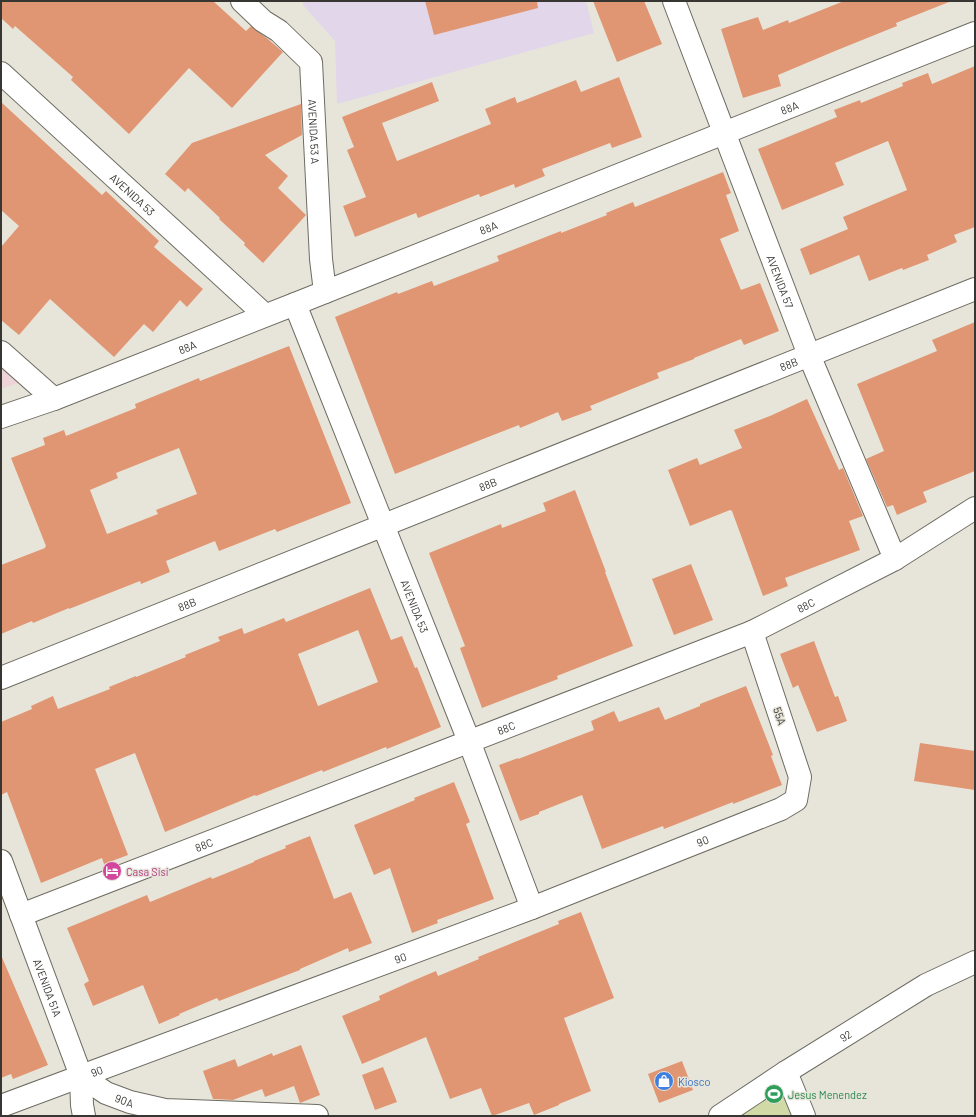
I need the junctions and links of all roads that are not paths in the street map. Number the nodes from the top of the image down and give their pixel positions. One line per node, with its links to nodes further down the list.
1 (242, 1): 7 (street, AVENIDA 53 A)
2 (674, 1): 5 (street, AVENIDA 57)
3 (975, 33): 5 (street, 88A)
4 (1, 73): 9 (street, AVENIDA 53)
5 (725, 132): 7 (street, 88A); 11 (street, AVENIDA 57)
6 (975, 289): 11 (street, 88B)
7 (325, 292): 8 (street, 88A)
8 (295, 304): 9 (street, 88A); 15 (street, AVENIDA 53)
9 (265, 316): 12 (street, 88A)
10 (1, 352): 12 (street)
11 (809, 355): 15 (street, 88B); 16 (street, AVENIDA 57)
12 (54, 398): 13 (street, 88A)
13 (1, 417)
14 (975, 508): 16 (street, 88C)
15 (384, 526): 18 (street, 88B); 19 (street, AVENIDA 53)
16 (895, 560): 17 (street, 88C)
17 (752, 632): 19 (street, 88C); 20 (street, 55A)
18 (1, 678)
19 (469, 741): 22 (street, AVENIDA 53); 23 (street, 88C)
20 (796, 800): 22 (street, 90)
21 (1, 862): 23 (street, AVENIDA 51A)
22 (532, 908): 26 (street, 90)
23 (21, 916): 26 (street, AVENIDA 51A)
24 (975, 962): 25 (street, 92)
25 (786, 1072): 30 (street, 92); 31 (street)
26 (81, 1076): 27 (street, 90); 28 (street, AVENIDA 51A); 29 (street, 90A)
27 (1, 1106)
28 (84, 1116)
29 (317, 1116)
30 (720, 1116)
31 (804, 1116)

